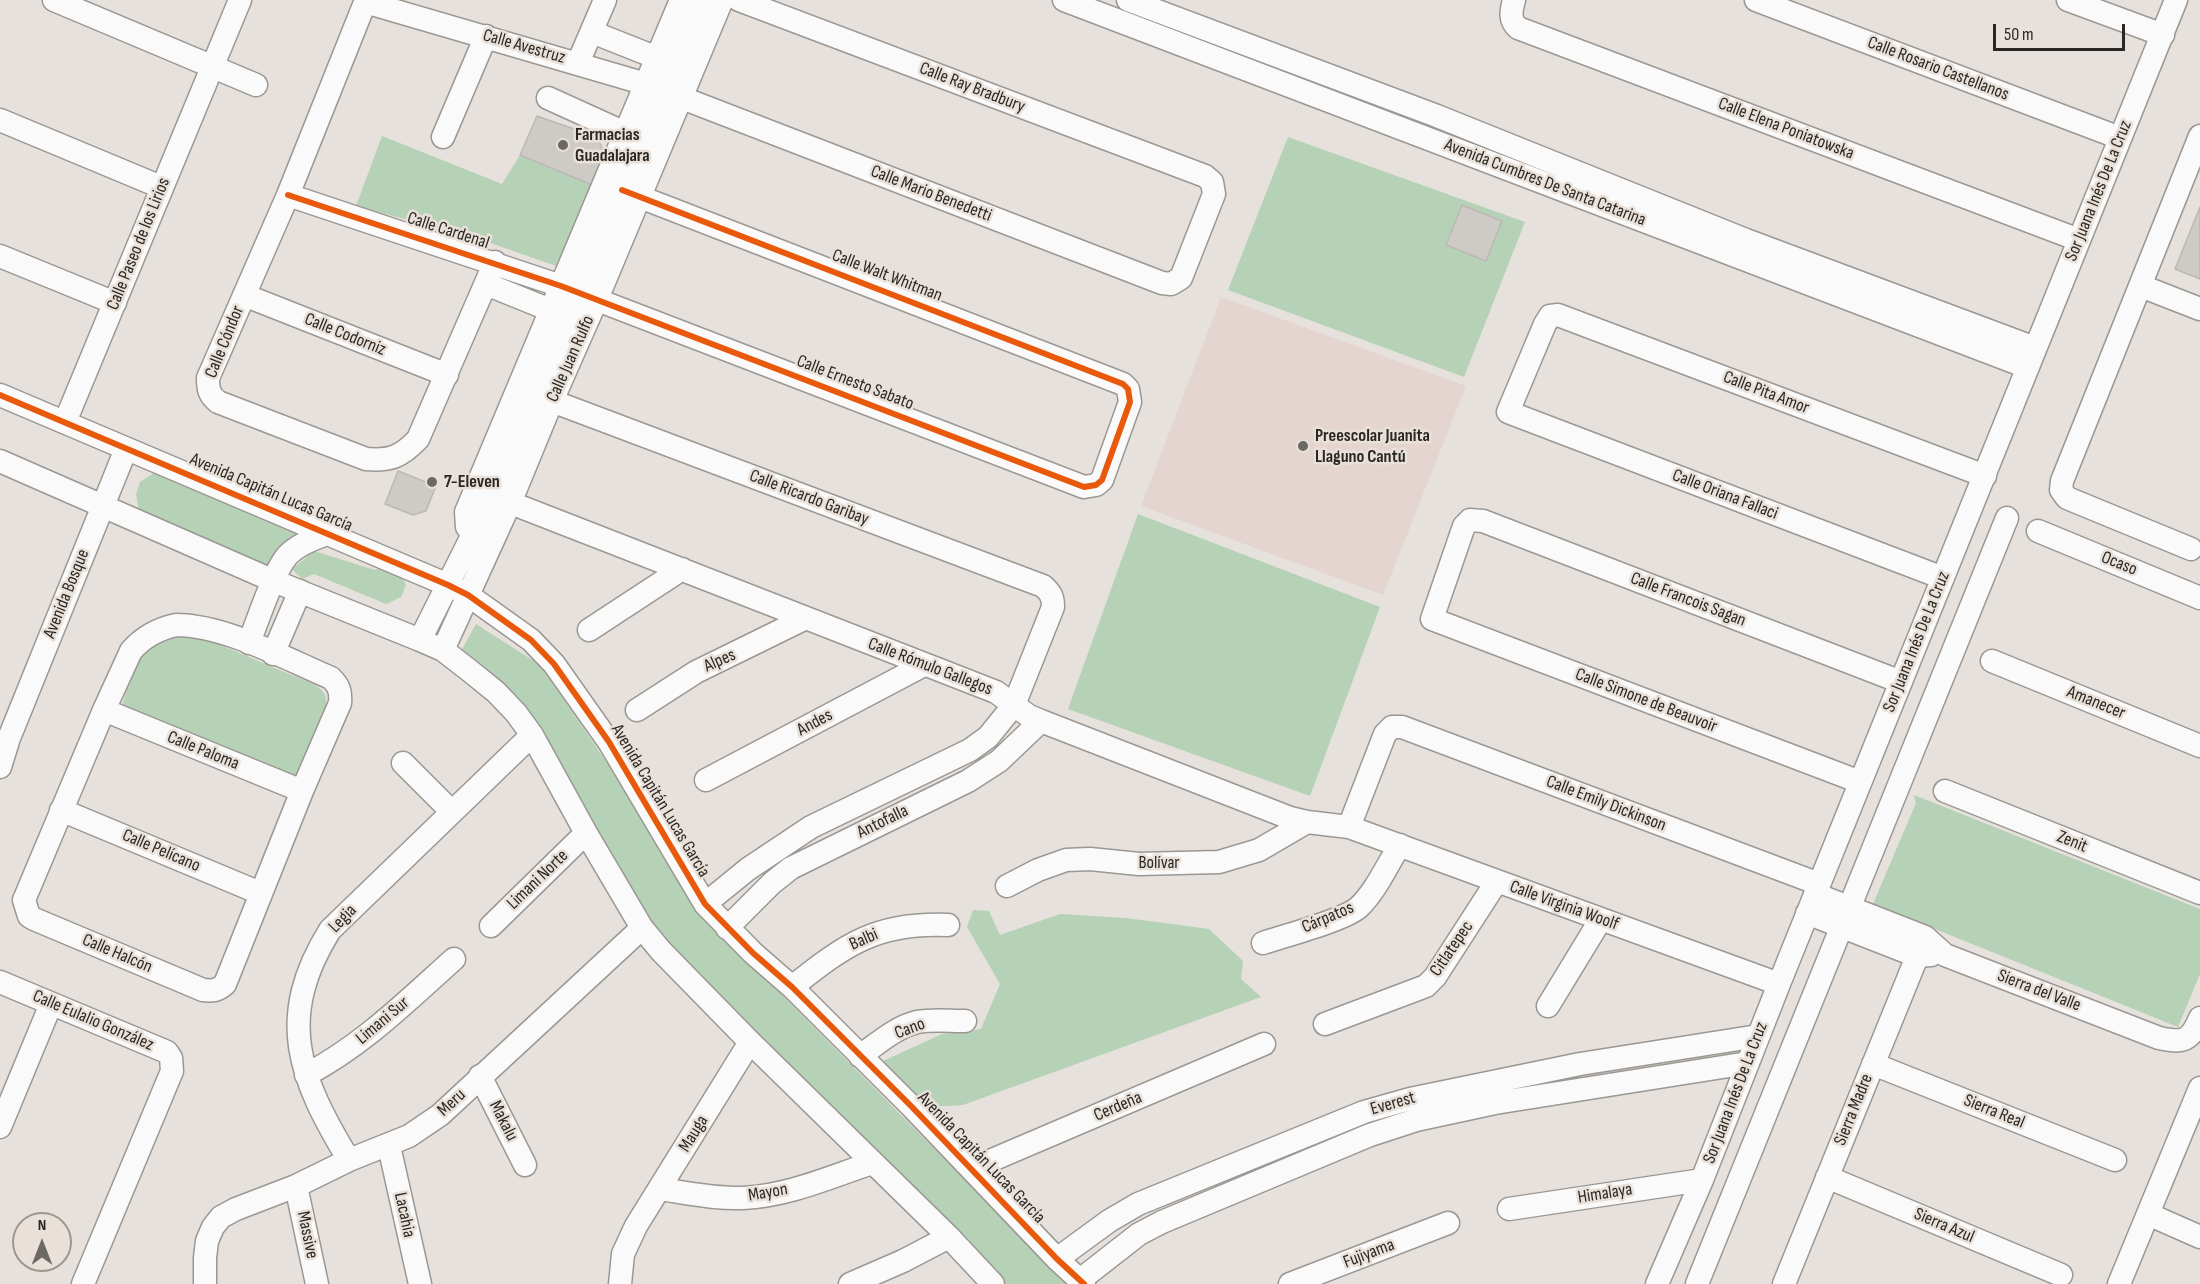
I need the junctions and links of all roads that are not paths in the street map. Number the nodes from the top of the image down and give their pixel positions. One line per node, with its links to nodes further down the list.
1 (54, 0): 15 (street)
2 (240, 0): 21 (street)
3 (605, 0): 16 (street)
4 (681, 0): 20 (street, Calle Juan Rulfo)
5 (704, 0): 20 (street, Calle Juan Rulfo)
6 (722, 0): 20 (street, Calle Juan Rulfo)
7 (739, 0): 38 (street, Calle Ray Bradbury)
8 (1064, 0): 31 (street, Avenida Cumbres De Santa Catarina)
9 (1128, 0): 26 (street, Avenida Cumbres De Santa Catarina)
10 (1756, 0): 30 (street, Calle Rosario Castellanos)
11 (2068, 0): 17 (street)
12 (2176, 0): 17 (street, Sor Juana Inés De La Cruz)
13 (366, 1): 18 (street, Calle Avestruz); 34 (street, Calle Cóndor)
14 (1514, 2): 35 (street, Calle Elena Poniatowska)
15 (104, 9): 21 (street)
16 (592, 32): 19 (street); 20 (street)
17 (2163, 35): 30 (street, Sor Juana Inés De La Cruz)
18 (486, 36): 19 (street, Calle Avestruz); 29 (street)
19 (578, 63): 23 (street, Calle Avestruz)
20 (674, 65): 23 (street, Calle Juan Rulfo); 23 (street, Calle Juan Rulfo)
21 (213, 66): 22 (street); 32 (street, Calle Paseo de los Lirios)
22 (256, 85)
23 (663, 91): 27 (street, Calle Juan Rulfo); 33 (street, Calle Juan Rulfo); 38 (street, Calle Mario Benedetti)
24 (548, 98): 27 (street)
25 (0, 120): 32 (street)
26 (1446, 120): 31 (street); 46 (street, Avenida Cumbres De Santa Catarina)
27 (625, 133): 41 (street, Calle Juan Rulfo)
28 (2200, 136): 40 (street)
29 (443, 137)
30 (2120, 138): 35 (street, Sor Juana Inés De La Cruz)
31 (1437, 142): 46 (street, Avenida Cumbres De Santa Catarina)
32 (161, 187): 43 (street, Calle Paseo de los Lirios)
33 (631, 194): 41 (street, Calle Juan Rulfo); 55 (street, Calle Walt Whitman)
34 (288, 195): 37 (street, Calle Cardenal); 42 (street, Calle Cóndor)
35 (2079, 240): 46 (street, Sor Juana Inés De La Cruz)
36 (0, 256): 43 (street)
37 (495, 262): 39 (street, Calle Cóndor); 41 (street, Calle Cardenal)
38 (1181, 278)
39 (486, 284): 45 (street); 47 (street, Calle Cóndor)
40 (2141, 286): 44 (street); 62 (street)
41 (579, 293): 45 (street, Calle Juan Rulfo); 45 (street, Calle Juan Rulfo); 55 (street, Calle Ernesto Sabato)
42 (244, 295): 47 (street, Calle Codorniz); 47 (street, Calle Cóndor)
43 (115, 303): 51 (street, Calle Paseo de los Lirios)
44 (2200, 309)
45 (569, 318): 49 (street, Calle Juan Rulfo); 61 (street, Calle Juan Rulfo)
46 (2031, 358): 54 (street, Sor Juana Inés De La Cruz)
47 (447, 375)
48 (0, 395): 51 (street, Avenida Capitán Lucas García)
49 (544, 398): 56 (street, Calle Juan Rulfo); 69 (street, Calle Ricardo Garibay)
50 (1508, 412): 54 (street, Calle Pita Amor); 64 (street, Calle Oriana Fallaci)
51 (65, 422): 52 (street, Avenida Capitán Lucas García)
52 (126, 450): 57 (street, Avenida Bosque); 60 (street, Avenida Capitán Lucas García)
53 (0, 461): 57 (street)
54 (1984, 476): 64 (street, Sor Juana Inés De La Cruz)
55 (1102, 480)
56 (501, 499): 61 (street, Calle Juan Rulfo); 63 (street, Calle Rómulo Gallegos)
57 (102, 506): 65 (street); 85 (street, Avenida Bosque)
58 (2007, 518): 105 (street, Sor Juana Inés De La Cruz)
59 (2038, 531): 68 (street, Ocaso)
60 (329, 533): 65 (street); 66 (street, Avenida Capitán Lucas García)
61 (481, 542): 66 (street, Calle Juan Rulfo)
62 (2191, 549)
63 (682, 568): 70 (street, Calle Rómulo Gallegos); 72 (street)
64 (1943, 578): 79 (street, Sor Juana Inés De La Cruz)
65 (274, 581): 67 (street); 74 (street)
66 (458, 590): 73 (street, Calle Juan Rulfo); 75 (street, Calle Juan Rulfo); 104 (street, Avenida Capitán Lucas García)
67 (300, 591): 73 (street); 76 (street)
68 (2200, 598)
69 (1053, 607): 80 (street, Antofalla)
70 (806, 618): 78 (street, Calle Rómulo Gallegos); 82 (street, Alpes)
71 (1432, 619): 79 (street, Calle Francois Sagan); 90 (street, Calle Simone de Beauvoir)
72 (589, 630)
73 (420, 640): 75 (street)
74 (249, 643): 76 (street, Calle Halcón); 81 (street, Calle Halcón)
75 (442, 650): 84 (street)
76 (273, 654): 91 (street, Calle Halcón)
77 (1992, 661): 86 (street, Amanecer)
78 (924, 665): 80 (street, Calle Rómulo Gallegos); 89 (street, Andes)
79 (1901, 682): 90 (street, Sor Juana Inés De La Cruz)
80 (1014, 705): 83 (street, Calle Rómulo Gallegos); 104 (street, Antofalla)
81 (104, 710): 91 (street, Calle Paloma); 93 (street, Calle Halcón)
82 (637, 710)
83 (1041, 722): 95 (street, Calle Rómulo Gallegos); 109 (street, Antofalla)
84 (532, 735): 94 (street, Legia); 97 (street)
85 (4, 740): 88 (street, Avenida Bosque)
86 (2200, 746)
87 (403, 763): 94 (street)
88 (0, 768)
89 (706, 780)
90 (1860, 782): 103 (street, Sor Juana Inés De La Cruz)
91 (302, 791): 101 (street, Calle Halcón)
92 (1945, 791): 102 (street, Zenit)
93 (61, 810): 101 (street, Calle Pelícano); 101 (street, Calle Halcón)
94 (452, 812): 128 (street, Legia)
95 (1307, 822): 96 (street, Calle Rómulo Gallegos); 100 (street, Bolívar)
96 (1349, 827): 98 (street, Calle Virginia Woolf); 103 (street, Calle Emily Dickinson)
97 (586, 833): 107 (street, Limani Norte); 110 (street)
98 (1400, 845): 99 (street, Calle Virginia Woolf); 111 (street, Cárpatos)
99 (1497, 881): 106 (street, Calle Virginia Woolf); 121 (street, Citlatepec)
100 (1007, 886)
101 (260, 893)
102 (2200, 893)
103 (1814, 897): 105 (street, Calle Emily Dickinson); 115 (street, Sor Juana Inés De La Cruz)
104 (705, 904): 109 (street, Avenida Capitán Lucas García)
105 (1846, 917): 112 (street, Calle Emily Dickinson); 160 (street, Sor Juana Inés De La Cruz)
106 (1601, 919): 115 (street, Calle Virginia Woolf); 118 (street)
107 (491, 926)
108 (948, 926): 116 (street, Balbi)
109 (727, 927): 116 (street, Avenida Capitán Lucas García)
110 (642, 928): 123 (street); 129 (street, Meru)
111 (1263, 943)
112 (1921, 947): 119 (street, Sierra del Valle); 127 (street, Sierra Madre)
113 (454, 959): 128 (street, Limani Sur)
114 (0, 982): 117 (street, Calle Eulalio González)
115 (1779, 984): 122 (street, Sor Juana Inés De La Cruz)
116 (792, 987): 125 (street, Avenida Capitán Lucas García)
117 (51, 1004): 132 (street); 151 (street, Calle Eulalio González)
118 (1548, 1006)
119 (2200, 1018)
120 (965, 1021): 125 (street, Cano)
121 (1325, 1024)
122 (1758, 1036): 126 (street, Sor Juana Inés De La Cruz); 148 (street, Everest)
123 (750, 1042): 136 (street); 142 (street, Mauga)
124 (1264, 1044): 138 (street, Cerdeña)
125 (860, 1056): 138 (street, Avenida Capitán Lucas García)
126 (1748, 1063): 140 (street, Sor Juana Inés De La Cruz); 150 (street, Everest)
127 (1873, 1064): 135 (street, Sierra Real); 139 (street, Sierra Madre)
128 (306, 1075): 134 (street, Legia)
129 (480, 1076): 133 (street, Meru); 137 (street, Makalu)
130 (2200, 1088): 131 (street)
131 (2195, 1116): 144 (street)
132 (0, 1127)
133 (389, 1146): 134 (street, Meru); 154 (street, Lacahia)
134 (349, 1160): 141 (street, Meru)
135 (2115, 1160)
136 (872, 1163): 142 (street, Mayon); 147 (street)
137 (525, 1165)
138 (971, 1169): 148 (street, Avenida Capitán Lucas García)
139 (1827, 1177): 149 (street, Sierra Azul); 161 (street, Sierra Madre)
140 (1702, 1180): 143 (street, Himalaya); 159 (street, Sor Juana Inés De La Cruz)
141 (296, 1186): 152 (street, Meru); 153 (street, Massive)
142 (660, 1189): 155 (street, Mauga)
143 (1509, 1209)
144 (2148, 1214): 146 (street); 162 (street)
145 (1449, 1223): 158 (street, Fujiyama)
146 (2200, 1237)
147 (949, 1238): 156 (street); 157 (street)
148 (1057, 1259): 150 (street, Avenida Capitán Lucas García)
149 (2061, 1275)
150 (1082, 1282)
151 (83, 1284)
152 (205, 1284)
153 (317, 1284)
154 (420, 1284)
155 (620, 1284)
156 (850, 1284)
157 (993, 1284)
158 (1290, 1284)
159 (1657, 1284)
160 (1697, 1284)
161 (1784, 1284)
162 (2119, 1284)

